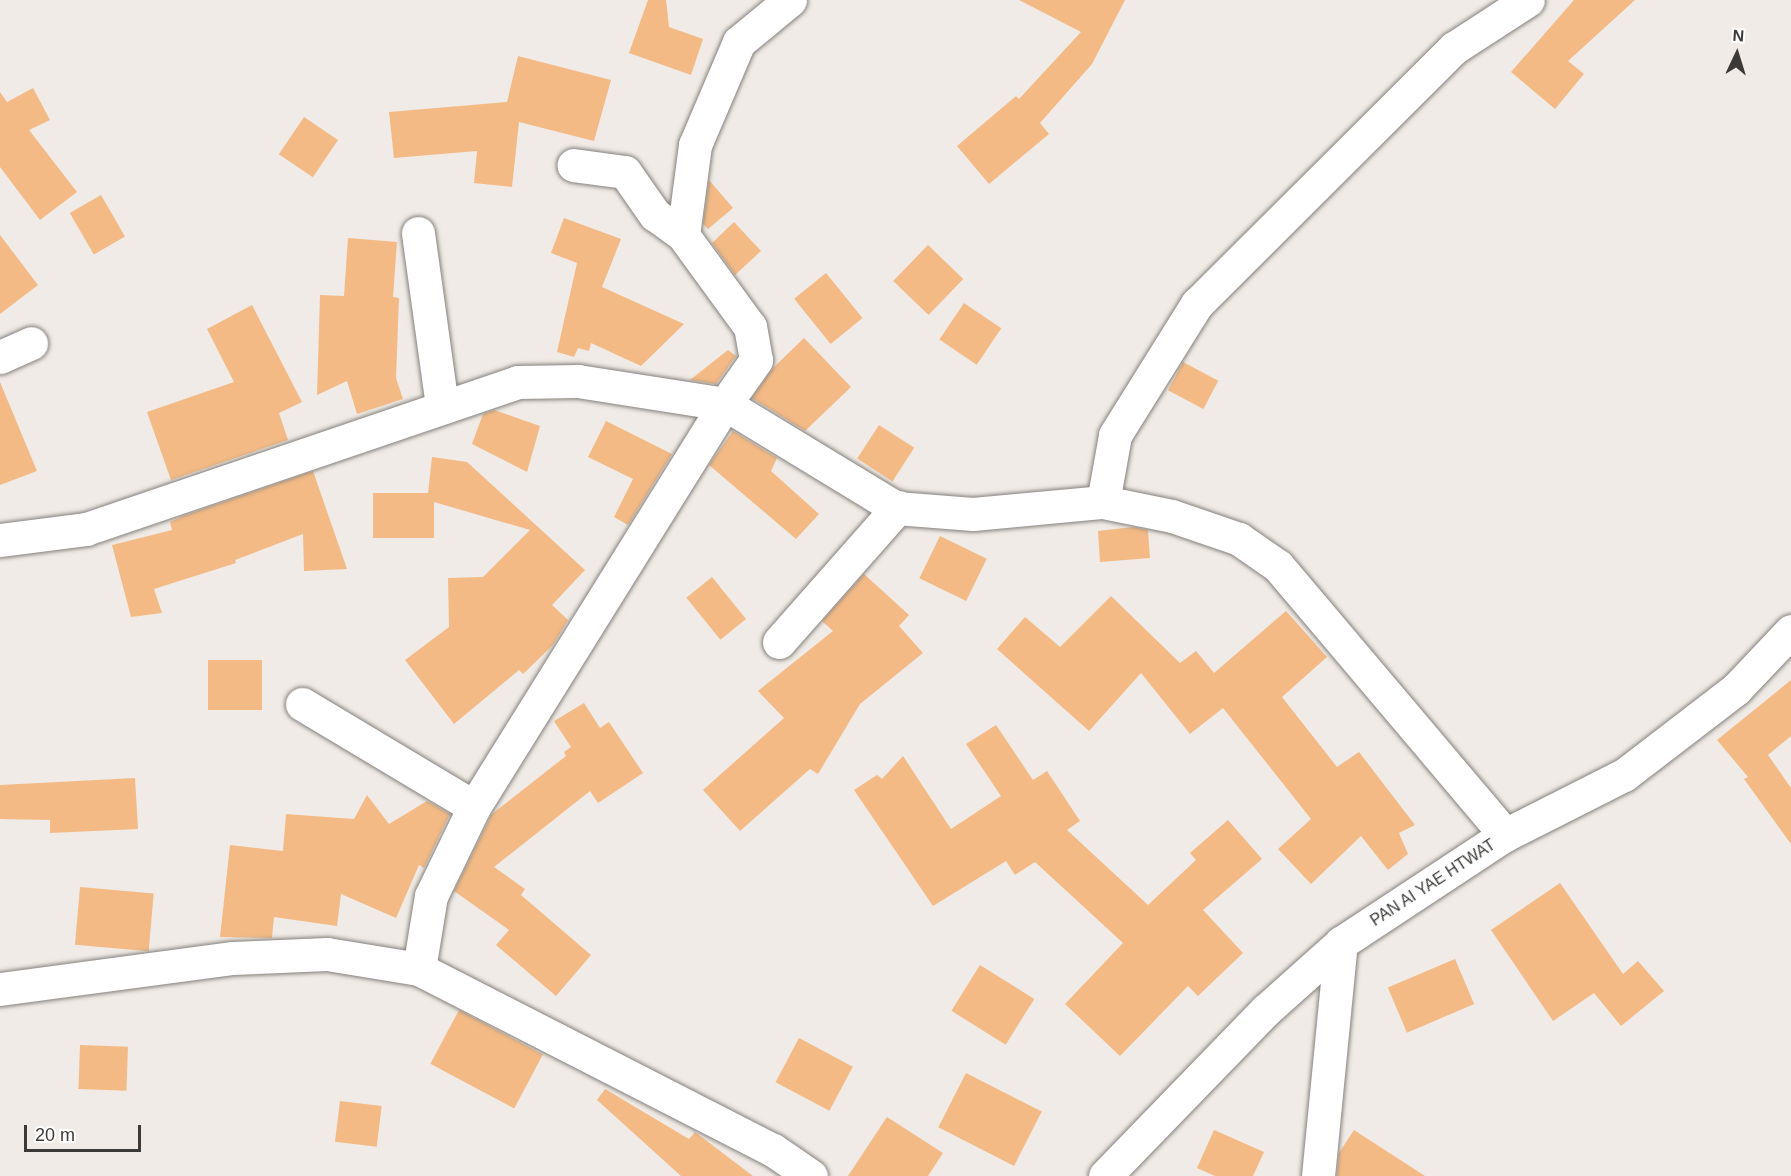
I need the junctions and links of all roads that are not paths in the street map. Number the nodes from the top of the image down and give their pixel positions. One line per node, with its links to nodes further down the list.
1 (790, 0): 5 (street)
2 (1528, 0): 10 (street)
3 (573, 165): 5 (street)
4 (418, 233): 9 (street)
5 (683, 235): 8 (street)
6 (31, 343): 7 (street)
7 (0, 357)
8 (724, 404): 9 (street); 11 (street); 16 (street)
9 (442, 407): 12 (street)
10 (1103, 502): 11 (street); 17 (street)
11 (898, 507): 14 (street)
12 (0, 540)
13 (1791, 631): 17 (street, PAN AI YAE HTWAT)
14 (779, 642)
15 (302, 704): 16 (street)
16 (474, 807): 19 (street)
17 (1505, 835): 18 (street, PAN AI YAE HTWAT)
18 (1341, 943): 22 (street, PAN AI YAE HTWAT); 23 (street)
19 (419, 969): 20 (street); 21 (street)
20 (0, 989)
21 (811, 1176)
22 (1105, 1176)
23 (1318, 1176)

